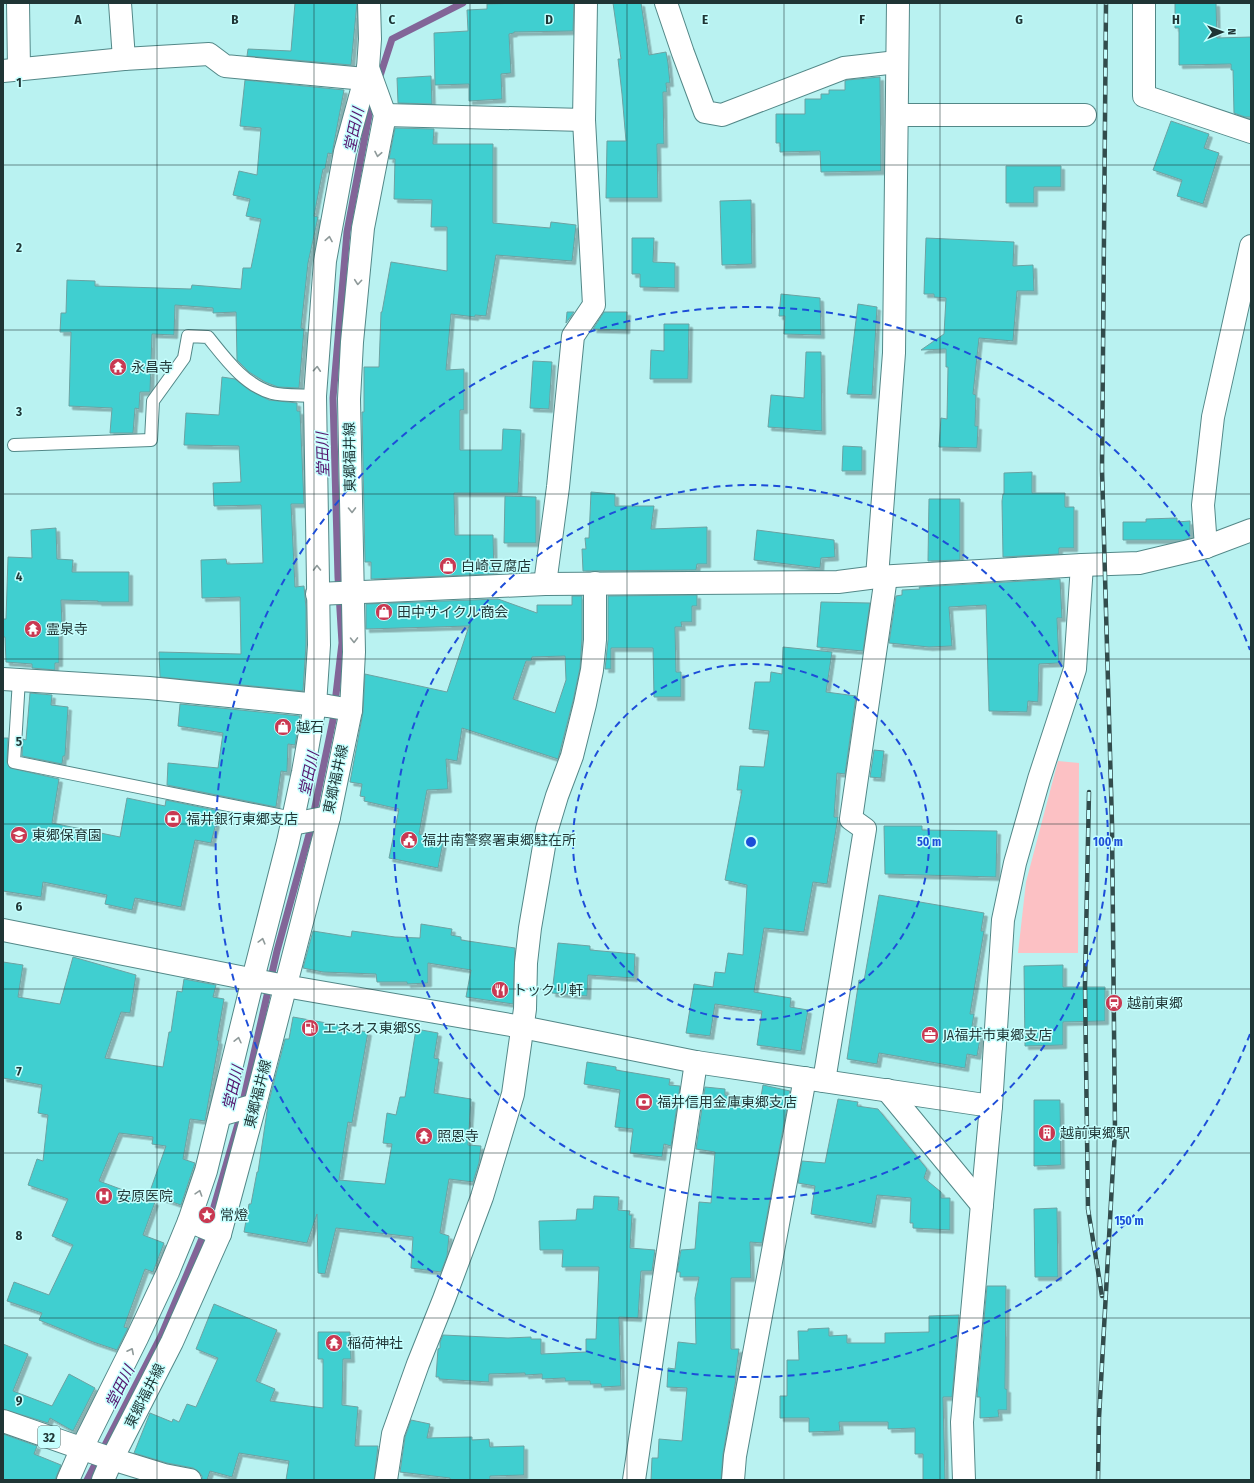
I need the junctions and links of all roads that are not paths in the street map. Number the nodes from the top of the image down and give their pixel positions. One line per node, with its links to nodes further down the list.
1 (18, 3): 10 (street)
2 (120, 3): 8 (street)
3 (369, 3): 11 (street)
4 (586, 3): 15 (street)
5 (666, 3): 9 (street)
6 (898, 3): 9 (street)
7 (1144, 3): 16 (street)
8 (124, 59): 10 (street); 11 (street)
9 (897, 62): 13 (street)
10 (11, 70)
11 (366, 73): 12 (street); 18 (street, one-way to 11)
12 (383, 108): 15 (street); 26 (street, 東郷福井線, one-way to 26)
13 (897, 115): 14 (street); 23 (street)
14 (1085, 115)
15 (584, 120): 25 (street)
16 (1251, 132)
17 (1251, 249): 21 (street)
18 (315, 396): 19 (lane); 27 (street, one-way to 18)
19 (14, 445)
20 (1251, 530): 21 (street)
21 (1206, 547): 22 (street)
22 (1082, 565): 23 (street); 41 (street)
23 (881, 577): 24 (street); 38 (street)
24 (595, 583): 25 (street); 36 (street)
25 (545, 584): 26 (street)
26 (354, 593): 27 (street); 30 (street, 東郷福井線, one-way to 30)
27 (318, 594): 29 (street)
28 (11, 679): 29 (street); 32 (lane)
29 (315, 705): 30 (street); 32 (street)
30 (351, 710): 31 (street, 東郷福井線)
31 (328, 817): 32 (street); 35 (street, 東郷福井線)
32 (293, 821): 34 (street, one-way to 32)
33 (3, 930): 34 (street)
34 (253, 979): 35 (street); 42 (street, one-way to 34)
35 (285, 986): 36 (street); 40 (street, 東郷福井線)
36 (522, 1028): 37 (street); 51 (street)
37 (696, 1062): 38 (street); 52 (street)
38 (814, 1080): 39 (street); 53 (street)
39 (887, 1090): 41 (street); 43 (street)
40 (255, 1105): 42 (street); 45 (street, 東郷福井線)
41 (991, 1106): 43 (street)
42 (220, 1115): 44 (street, one-way to 42)
43 (982, 1205): 54 (street)
44 (190, 1221): 45 (street); 47 (street, one-way to 44)
45 (220, 1234): 47 (street, 東郷福井線)
46 (3, 1421): 47 (street, 32)
47 (98, 1454): 48 (street); 49 (street); 50 (street)
48 (68, 1480)
49 (103, 1480)
50 (190, 1480)
51 (386, 1480)
52 (634, 1480)
53 (733, 1480)
54 (964, 1480)

